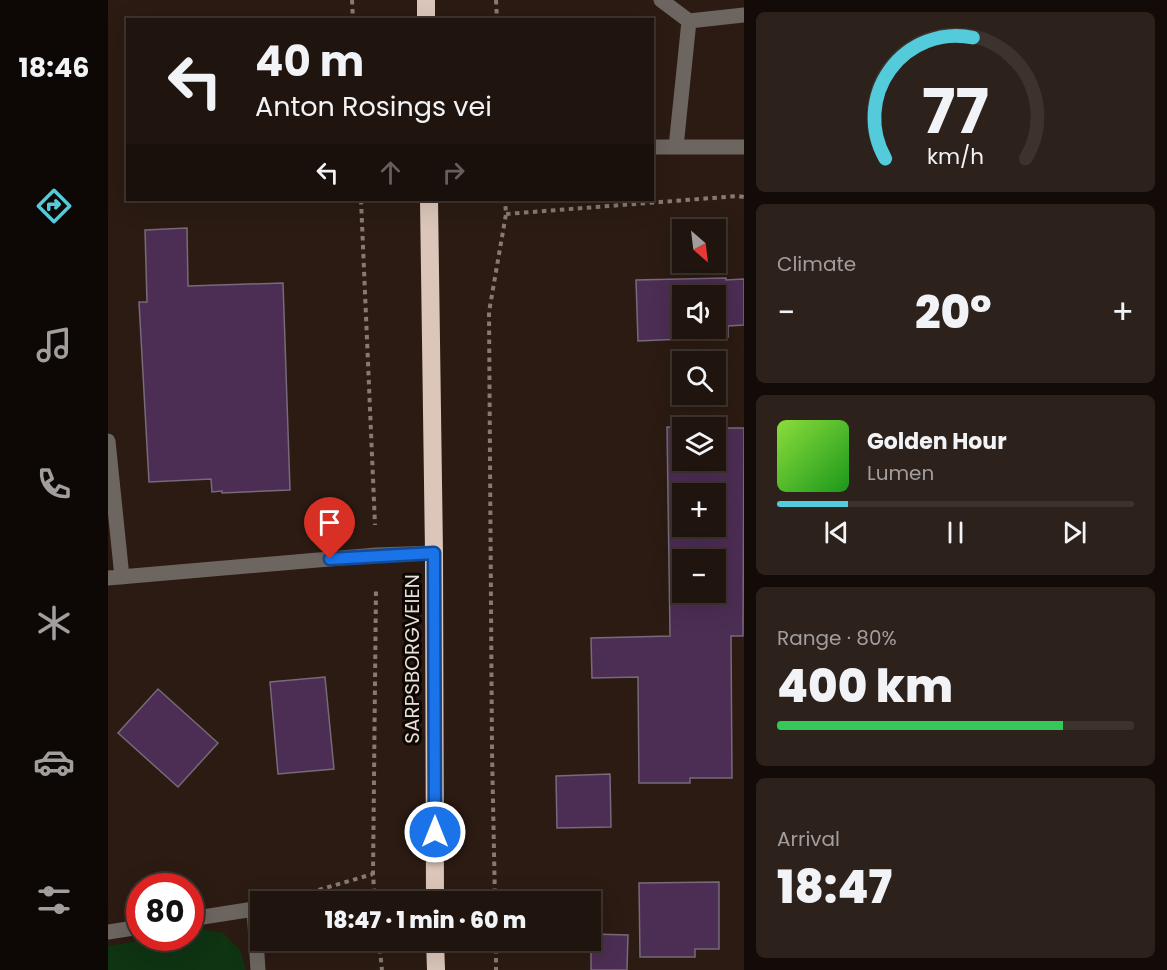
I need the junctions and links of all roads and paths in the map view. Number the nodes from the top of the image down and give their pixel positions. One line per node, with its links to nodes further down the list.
1 (352, 0): 6 (path)
2 (426, 0): 7 (highway)
3 (496, 0): 8 (path)
4 (661, 0): 9 (street)
5 (744, 15): 9 (street)
6 (353, 18)
7 (426, 18)
8 (497, 18)
9 (689, 21): 11 (street)
10 (654, 147): 11 (street)
11 (676, 147): 12 (street)
12 (744, 147)
13 (744, 197): 16 (path)
14 (429, 201): 18 (highway, SARPSBORGVEIEN)
15 (505, 201): 16 (path)
16 (506, 214): 23 (path)
17 (108, 441): 19 (street)
18 (434, 553): 19 (street); 22 (highway, SARPSBORGVEIEN)
19 (115, 578)
20 (373, 874): 21 (path)
21 (316, 891)
22 (435, 891)
23 (495, 891)
24 (204, 917): 30 (street)
25 (126, 929): 26 (street)
26 (108, 932)
27 (380, 951): 31 (path)
28 (435, 951): 32 (highway)
29 (496, 951): 33 (path)
30 (258, 970)
31 (382, 970)
32 (435, 970)
33 (496, 970)

